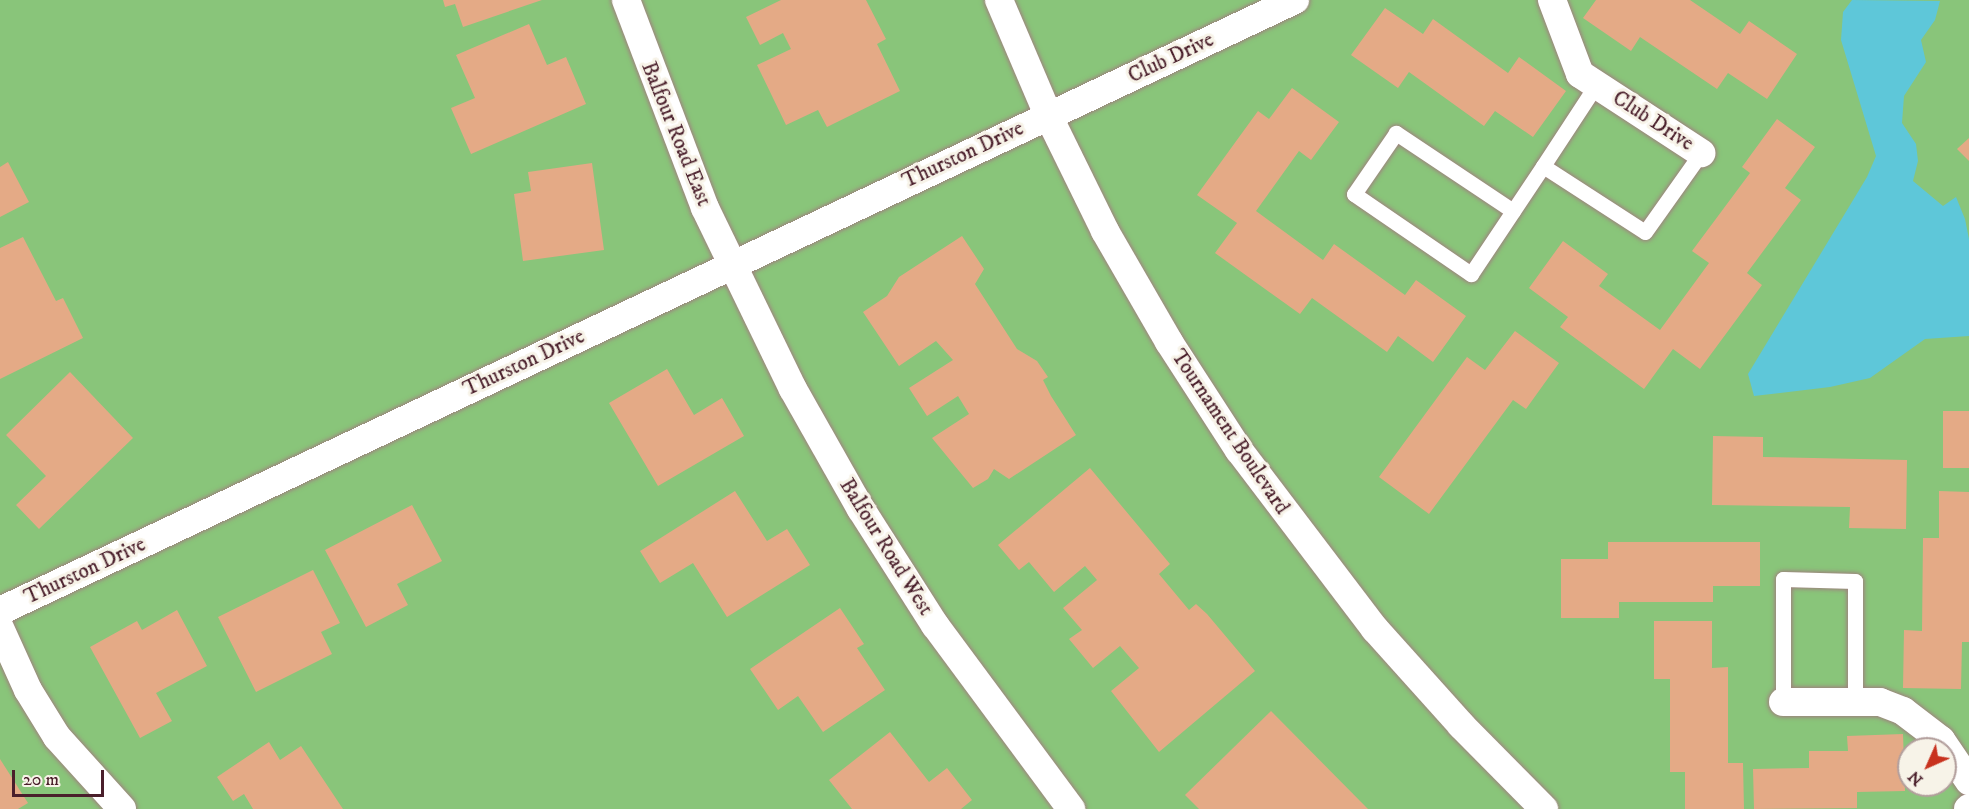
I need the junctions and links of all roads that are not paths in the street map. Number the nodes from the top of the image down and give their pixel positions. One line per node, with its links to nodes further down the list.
1 (626, 0): 10 (street, Balfour Road East)
2 (999, 0): 6 (street, Tournament Boulevard)
3 (1295, 0): 6 (street, Club Drive)
4 (1552, 0): 5 (street, Club Drive)
5 (1596, 85): 7 (street, Club Drive); 8 (lane)
6 (1048, 115): 10 (street, Thurston Drive); 18 (street, Tournament Boulevard)
7 (1701, 153): 8 (lane)
8 (1543, 166): 9 (lane)
9 (1513, 210): 9 (lane)
10 (731, 265): 11 (street, Thurston Drive); 17 (street, Balfour Road West)
11 (0, 611)
12 (0, 628): 16 (street)
13 (1783, 702): 14 (street); 14 (lane)
14 (1855, 702): 15 (street)
15 (1969, 781)
16 (122, 809)
17 (1071, 809)
18 (1544, 809)

